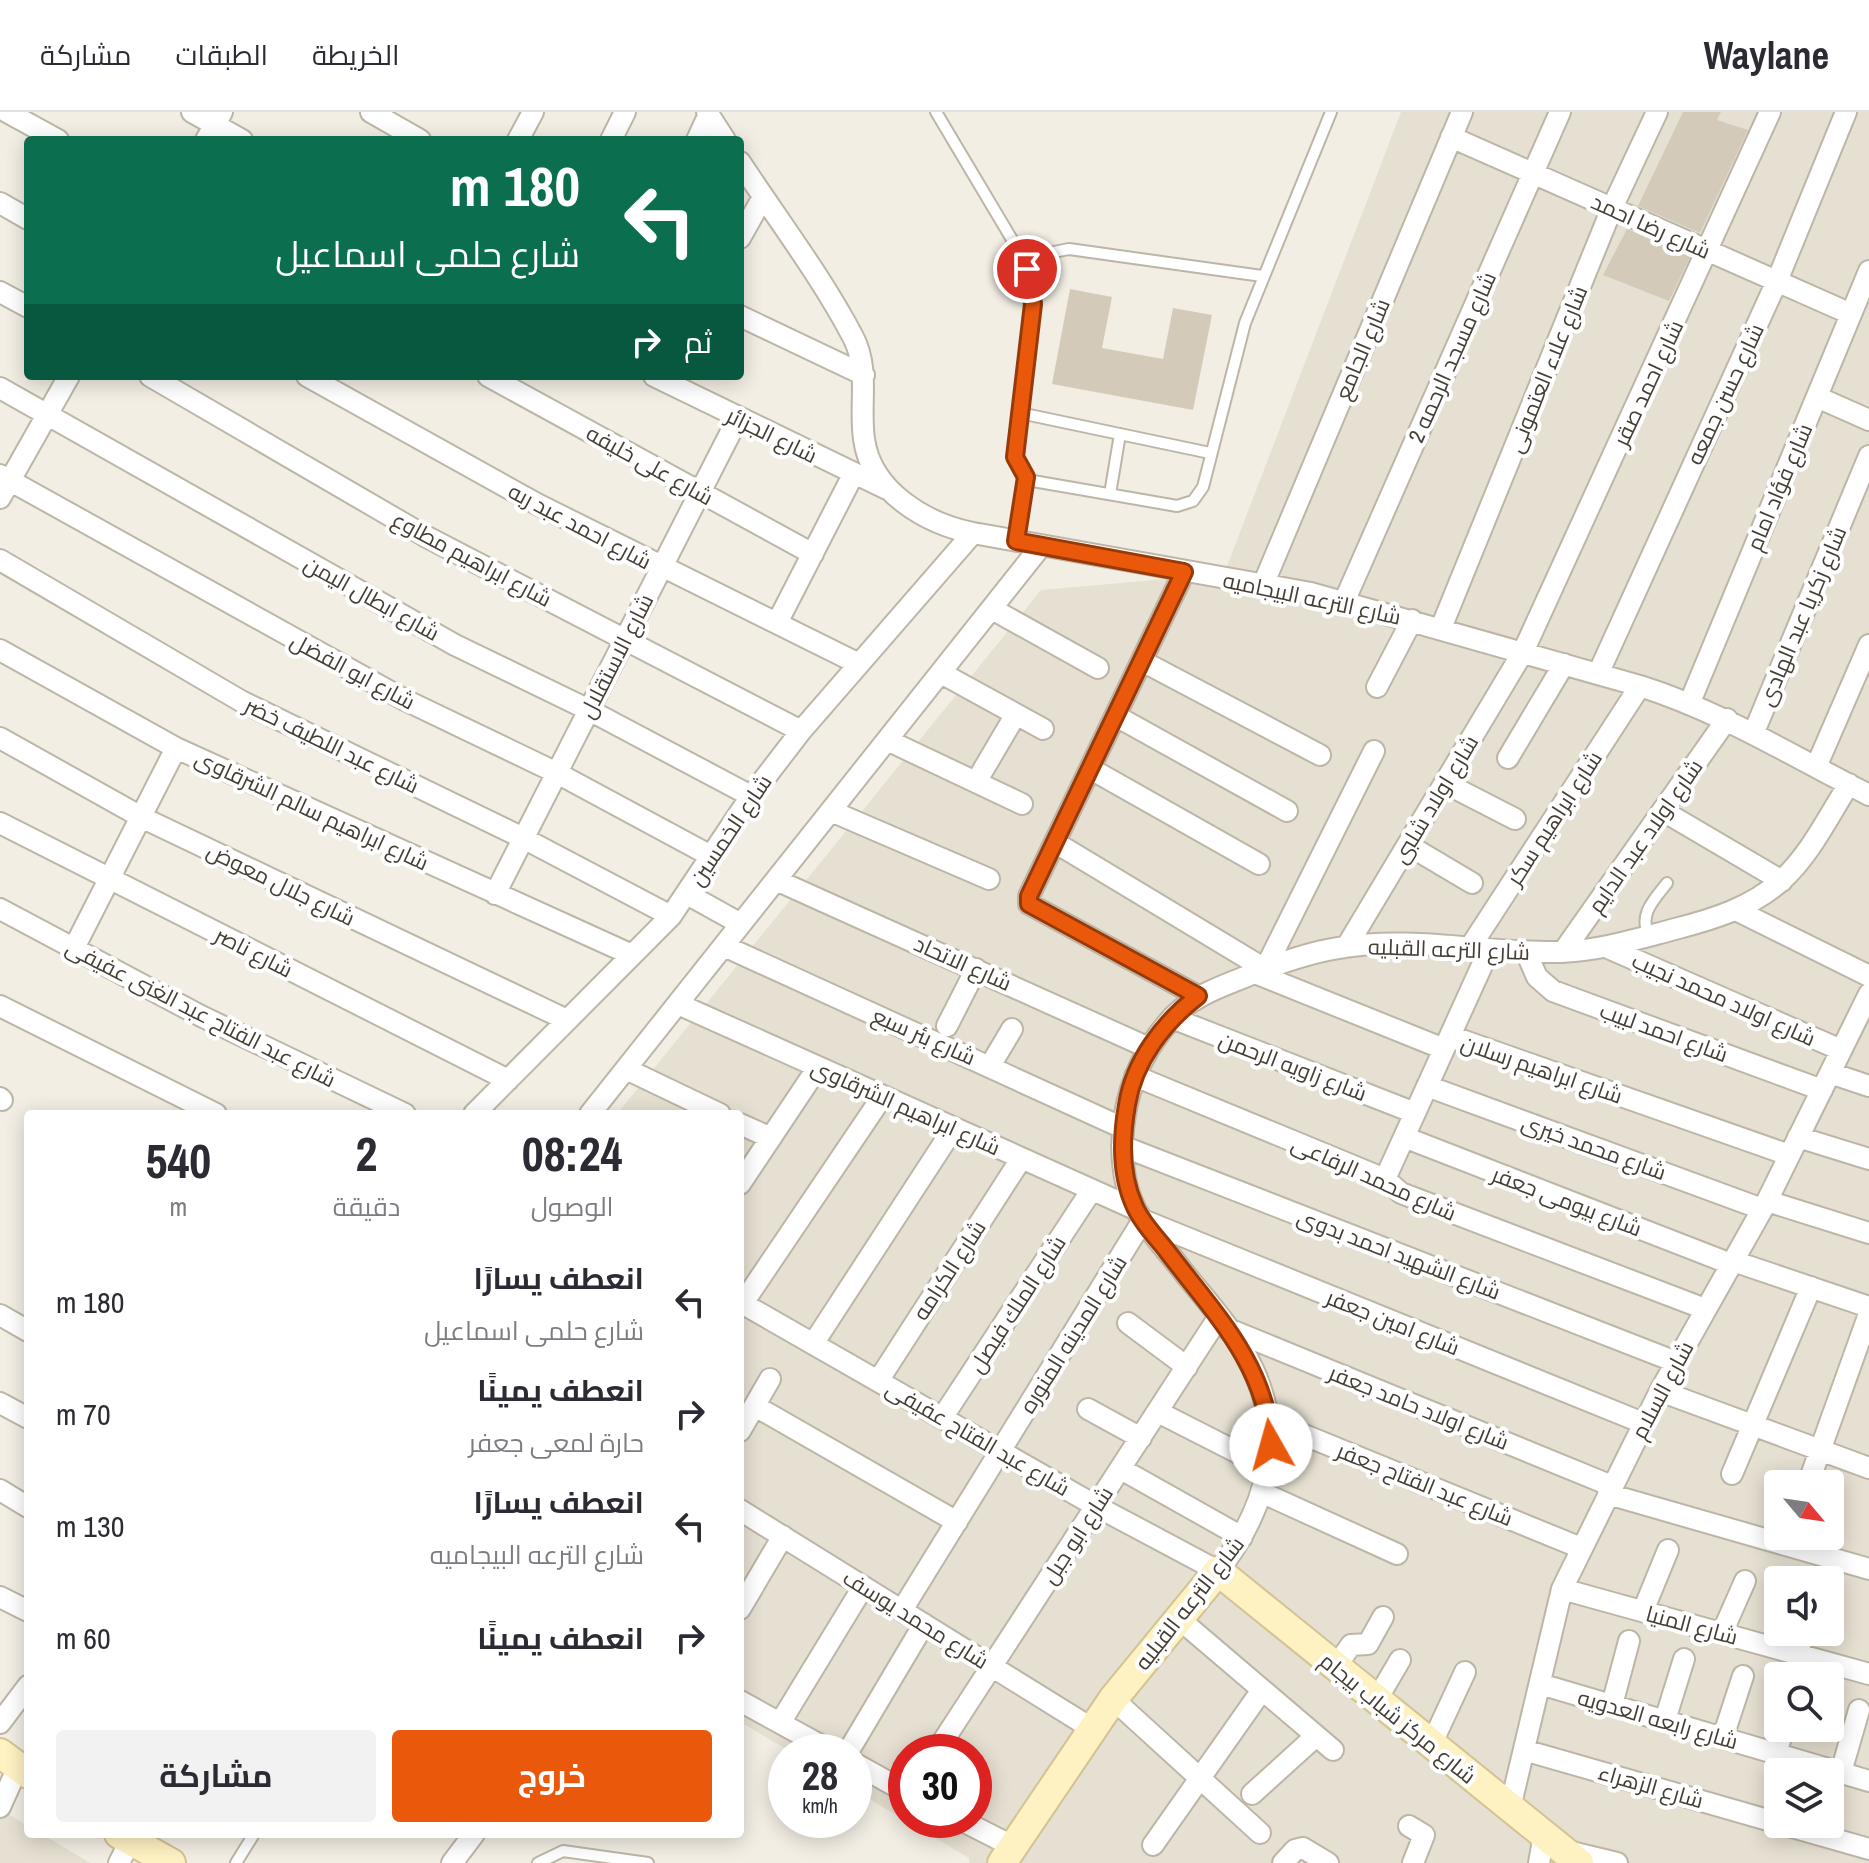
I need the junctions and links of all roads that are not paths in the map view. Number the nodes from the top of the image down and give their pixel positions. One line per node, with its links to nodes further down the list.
1 (7, 112): 16 (street)
2 (192, 112): 15 (street)
3 (371, 112): 14 (street)
4 (533, 112): 19 (street)
5 (625, 112): 20 (street)
6 (936, 112): 32 (lane)
7 (1331, 112): 34 (lane)
8 (1462, 112): 23 (street, شارع الجامع)
9 (1560, 112): 25 (street, شارع مسجد الرحمه 2)
10 (1657, 112): 28 (street, شارع علاء العتمونى)
11 (1770, 112): 31 (street, شارع احمد صقر)
12 (1846, 112): 35 (street, شارع حسن جمعه)
13 (708, 113): 21 (street); 22 (street)
14 (403, 120): 18 (street)
15 (214, 126): 17 (street)
16 (51, 136)
17 (234, 136)
18 (417, 136)
19 (520, 136)
20 (613, 136)
21 (699, 136)
22 (722, 136)
23 (1451, 137): 25 (street, شارع رضا احمد); 68 (street, شارع الجامع)
24 (744, 168): 26 (street, شارع الترعه البيجاميه)
25 (1533, 173): 28 (street, شارع رضا احمد); 69 (street, شارع مسجد الرحمه 2)
26 (763, 197): 30 (street); 40 (street, شارع الترعه البيجاميه)
27 (0, 203): 29 (street)
28 (1612, 208): 31 (street, شارع رضا احمد); 73 (street, شارع علاء العتمونى)
29 (24, 217)
30 (744, 231)
31 (1709, 251): 35 (street, شارع رضا احمد); 77 (street, شارع احمد صقر)
32 (1023, 258): 34 (lane); 48 (lane)
33 (1869, 271): 38 (street, شارع فؤاد امام)
34 (1262, 276): 53 (lane)
35 (1777, 281): 38 (street, شارع رضا احمد); 83 (street, شارع حسن جمعه)
36 (0, 292): 37 (street)
37 (24, 305)
38 (1851, 314): 47 (street, شارع فؤاد امام)
39 (744, 318): 40 (street)
40 (864, 375): 58 (street, شارع الترعه البيجاميه)
41 (67, 380): 49 (street)
42 (157, 380): 74 (street, شارع ابراهيم مطاوع)
43 (314, 380): 66 (street, شارع احمد عبد ربه)
44 (495, 380): 59 (street, شارع على خليفه)
45 (662, 380): 50 (street, شارع الجزائر)
46 (0, 388): 49 (street, شارع ابطال اليمن)
47 (1817, 397): 51 (street); 86 (street, شارع فؤاد امام)
48 (1020, 413): 52 (lane); 56 (lane)
49 (47, 415): 57 (street); 87 (street, شارع ابطال اليمن)
50 (738, 418): 55 (street, شارع الجزائر); 59 (street, شارع الاستقلال)
51 (1869, 420)
52 (1120, 434): 53 (lane); 60 (lane)
53 (1210, 453): 60 (lane)
54 (1869, 456): 93 (street, شارع زكريا عبد الهادى)
55 (853, 475): 58 (street, شارع الجزائر); 64 (street)
56 (1026, 477): 60 (lane); 62 (lane)
57 (3, 484): 102 (street, شارع ابو الفضل)
58 (891, 490): 61 (street, شارع الترعه البيجاميه)
59 (700, 492): 64 (street, شارع على خليفه); 66 (street, شارع الاستقلال)
60 (1110, 494)
61 (973, 533): 62 (street, شارع الترعه البيجاميه); 79 (street, شارع الخمسين)
62 (1016, 541): 63 (street, شارع الترعه البيجاميه)
63 (1041, 546): 67 (street, شارع الترعه البيجاميه); 70 (street)
64 (813, 554): 72 (street)
65 (0, 560): 115 (street, شارع عبد اللطيف خضر)
66 (661, 568): 72 (street, شارع احمد عبد ربه); 74 (street, شارع الاستقلال)
67 (1184, 572): 68 (street, شارع الترعه البيجاميه); 78 (street)
68 (1263, 585): 69 (street, شارع الترعه البيجاميه)
69 (1344, 602): 71 (street, شارع الترعه البيجاميه)
70 (992, 609): 81 (street); 82 (street)
71 (1412, 620): 73 (street, شارع الترعه البيجاميه); 85 (street)
72 (778, 621): 79 (street, شارع احمد عبد ربه)
73 (1441, 628): 77 (street, شارع الترعه البيجاميه)
74 (625, 639): 87 (street, شارع الاستقلال); 92 (street, شارع ابراهيم مطاوع)
75 (1869, 645): 100 (street)
76 (0, 650): 96 (street, شارع ابراهيم سالم الشرقاوى)
77 (1523, 652): 80 (street, شارع الترعه البيجاميه); 104 (street, شارع اولاد شلبى)
78 (1142, 661): 89 (street); 98 (street)
79 (859, 664): 92 (street, شارع الخمسين)
80 (1564, 664): 83 (street, شارع الترعه البيجاميه); 99 (street)
81 (1098, 668)
82 (941, 673): 88 (street); 95 (street)
83 (1598, 674): 84 (street, شارع الترعه البيجاميه)
84 (1640, 686): 86 (street, شارع الترعه البيجاميه); 137 (street, شارع ابراهيم سكر)
85 (1377, 687)
86 (1690, 702): 90 (street, شارع الترعه البيجاميه)
87 (589, 710): 102 (street, شارع الاستقلال); 107 (street, شارع ابطال اليمن)
88 (1016, 714): 91 (street); 103 (street)
89 (1116, 716): 101 (street); 110 (street)
90 (1727, 719): 93 (street, شارع الترعه البيجاميه); 111 (street, شارع اولاد عبد الدايم)
91 (1043, 729)
92 (801, 731): 107 (street, شارع الخمسين)
93 (1754, 732): 100 (street, شارع الترعه البيجاميه)
94 (0, 738): 112 (street, شارع جلال معوض)
95 (887, 740): 103 (street); 109 (street)
96 (176, 748): 112 (street); 126 (street, شارع ابراهيم سالم الشرقاوى)
97 (1374, 751): 142 (street)
98 (1320, 755)
99 (1508, 758)
100 (1816, 767): 105 (street, شارع الترعه البيجاميه)
101 (1091, 769): 116 (street); 119 (street)
102 (557, 773): 115 (street, شارع الاستقلال); 118 (street, شارع ابو الفضل)
103 (976, 782): 108 (street)
104 (1445, 783): 113 (street); 117 (street, شارع اولاد شلبى)
105 (1849, 784): 106 (street, شارع الترعه البيجاميه); 123 (street, شارع الترعه القبليه)
106 (1869, 795)
107 (751, 796): 118 (street, شارع الخمسين)
108 (1022, 804)
109 (831, 811): 120 (street); 122 (street)
110 (1287, 811)
111 (1663, 811): 123 (street); 139 (street, شارع اولاد عبد الدايم)
112 (143, 818): 121 (street); 149 (street, شارع جلال معوض)
113 (1515, 819)
114 (0, 823): 121 (street, شارع ناصر)
115 (523, 838): 126 (street, شارع الاستقلال); 130 (street, شارع عبد اللطيف خضر)
116 (1056, 843): 142 (street, شارع ابراهيم رسلان); 144 (street)
117 (1408, 845): 124 (street); 134 (street, شارع اولاد شلبى)
118 (711, 856): 127 (street, شارع الخمسين)
119 (1259, 864)
120 (989, 879)
121 (110, 880): 136 (street); 159 (street, شارع ناصر)
122 (776, 880): 131 (street); 141 (street, شارع الاتحاد)
123 (1782, 881): 129 (street, شارع الترعه القبليه)
124 (1472, 883)
125 (1667, 883): 132 (lane)
126 (495, 894): 140 (street, شارع ابراهيم سالم الشرقاوى)
127 (687, 894): 130 (street, شارع الخمسين); 131 (street)
128 (0, 909): 136 (street, شارع عبد الفتاح عبد الغنى عفيفى)
129 (1736, 910): 132 (street, شارع الترعه القبليه); 143 (street)
130 (671, 916): 140 (street, شارع الخمسين)
131 (741, 924): 133 (street)
132 (1649, 935): 135 (street, شارع الترعه القبليه)
133 (724, 946): 146 (street); 155 (street, شارع بئر سبع)
134 (1347, 946): 137 (street, شارع الترعه القبليه); 142 (street, شارع الترعه القبليه)
135 (1606, 947): 139 (street, شارع الترعه القبليه); 154 (street, شارع اولاد محمد نجيب)
136 (74, 948): 165 (street, شارع عبد الفتاح عبد الغنى عفيفى)
137 (1479, 950): 138 (street, شارع الترعه القبليه); 152 (street, شارع ابراهيم سكر)
138 (1526, 952): 139 (street, شارع الترعه القبليه); 160 (street, شارع احمد لبيب)
139 (1563, 952)
140 (632, 955): 149 (street, شارع الخمسين)
141 (976, 969): 150 (street); 153 (street, شارع الاتحاد)
142 (1260, 971): 144 (street, شارع الترعه القبليه); 152 (street, شارع ابراهيم رسلان)
143 (1869, 976)
144 (1198, 996): 148 (street, شارع الترعه القبليه)
145 (1868, 998): 154 (street, شارع السلام)
146 (678, 1004): 156 (street, شارع ابراهيم الشرقاوى); 157 (street)
147 (0, 1006): 164 (street)
148 (1172, 1018): 153 (street, شارع الترعه القبليه); 169 (street, شارع زاويه الرحمن)
149 (567, 1020): 159 (street, شارع الخمسين)
150 (947, 1026)
151 (1012, 1029): 155 (street)
152 (1446, 1045): 161 (street, شارع ابراهيم سكر); 175 (street, شارع ابراهيم رسلان)
153 (1149, 1048): 158 (street, شارع الترعه القبليه)
154 (1841, 1050): 160 (street, شارع السلام)
155 (990, 1066): 172 (street, شارع بئر سبع)
156 (818, 1067): 163 (street, شارع ابراهيم الشرقاوى); 174 (street)
157 (626, 1069): 167 (street); 168 (street)
158 (1135, 1076): 172 (street, شارع الترعه القبليه); 179 (street, شارع محمد الرفاعى)
159 (508, 1080): 166 (street, شارع الخمسين)
160 (1826, 1082): 162 (street, شارع احمد لبيب); 175 (street, شارع السلام)
161 (1427, 1086): 169 (street, شارع ابراهيم سكر); 181 (street, شارع محمد خيرى)
162 (1869, 1086)
163 (882, 1097): 171 (street, شارع ابراهيم الشرقاوى); 186 (street)
164 (208, 1110)
165 (397, 1110)
166 (478, 1110)
167 (593, 1110)
168 (712, 1110)
169 (1415, 1113): 173 (street, شارع ابراهيم سكر)
170 (744, 1126): 174 (street)
171 (953, 1129): 176 (street, شارع ابراهيم الشرقاوى); 195 (street)
172 (1122, 1137): 182 (street, شارع الترعه القبليه); 196 (street, شارع الشهيد احمد بدوى)
173 (1404, 1137): 179 (street, شارع ابراهيم سكر); 184 (street, شارع بيومى جعفر)
174 (771, 1138): 178 (street)
175 (1794, 1146): 177 (street); 181 (street, شارع السلام)
176 (1021, 1159): 180 (street, شارع ابراهيم الشرقاوى); 199 (street, شارع الكرامه)
177 (1869, 1159)
178 (744, 1178)
179 (1385, 1179): 189 (street, شارع محمد الرفاعى)
180 (1091, 1191): 182 (street, شارع ابراهيم الشرقاوى); 206 (street, شارع الملك فيصل)
181 (1764, 1205): 183 (street, شارع محمد خيرى); 184 (street, شارع السلام)
182 (1139, 1214): 193 (street, شارع الترعه القبليه); 208 (street, شارع امين جعفر); 213 (street, شارع المدينه المنوره)
183 (1869, 1233)
184 (1732, 1262): 185 (street, شارع بيومى جعفر); 189 (street, شارع السلام)
185 (1811, 1287): 188 (street, شارع بيومى جعفر); 210 (street)
186 (744, 1299)
187 (744, 1303): 195 (street, شارع عبد الفتاح عفيفى)
188 (1869, 1307)
189 (1705, 1309): 196 (street, شارع السلام)
190 (1869, 1314): 212 (street)
191 (0, 1315): 194 (street)
192 (1128, 1323): 197 (street)
193 (1222, 1323): 197 (street, شارع ابو جبل); 207 (street, شارع الترعه القبليه); 220 (street, شارع اولاد حامد جعفر)
194 (24, 1329)
195 (813, 1344): 199 (street, شارع عبد الفتاح عفيفى)
196 (1676, 1362): 200 (street, شارع السلام)
197 (1187, 1367): 204 (street, شارع ابو جبل)
198 (770, 1379): 202 (street)
199 (878, 1381): 206 (street, شارع عبد الفتاح عفيفى)
200 (1660, 1391): 208 (street, شارع السلام); 210 (street)
201 (0, 1403): 205 (street)
202 (755, 1406): 209 (street); 225 (street)
203 (1088, 1409): 211 (street)
204 (1158, 1412): 211 (street, شارع ابو جبل); 216 (street)
205 (24, 1416)
206 (942, 1418): 213 (street, شارع عبد الفتاح عفيفى)
207 (1270, 1421): 216 (street, شارع الترعه القبليه); 228 (street, شارع عبد الفتاح جعفر)
208 (1643, 1423): 220 (street, شارع السلام)
209 (744, 1424)
210 (1753, 1425): 212 (street); 218 (street)
211 (1141, 1438): 215 (street, شارع ابو جبل)
212 (1820, 1450): 214 (street); 217 (street)
213 (1001, 1451): 223 (street, شارع عبد الفتاح عفيفى); 225 (street, شارع المدينه المنوره)
214 (1869, 1468)
215 (1121, 1469): 223 (street, شارع ابو جبل); 227 (street)
216 (1270, 1469): 221 (street, شارع الترعه القبليه)
217 (1813, 1470)
218 (1732, 1474)
219 (0, 1490): 222 (street)
220 (1610, 1490): 228 (street, شارع السلام); 231 (street, شارع اولاد حامد جعفر)
221 (1263, 1493): 227 (street, شارع الترعه القبليه); 230 (street)
222 (24, 1505)
223 (1096, 1506): 232 (street, شارع عبد الفتاح عفيفى); 250 (street, شارع ابو جبل)
224 (744, 1512): 226 (street, شارع محمد يوسف)
225 (957, 1522): 239 (street, شارع المدينه المنوره)
226 (783, 1536): 234 (street, شارع محمد يوسف); 237 (street)
227 (1242, 1537): 232 (street, شارع الترعه القبليه)
228 (1581, 1548): 235 (street, شارع السلام)
229 (1668, 1550): 240 (street)
230 (1397, 1554)
231 (1869, 1569)
232 (1218, 1571): 242 (main road, شارع الترعه القبليه); 251 (main road, شارع مركز شباب بيجام)
233 (1745, 1581): 244 (street)
234 (863, 1587): 239 (street, شارع محمد يوسف); 265 (street)
235 (1562, 1589): 240 (street, شارع المنيا); 255 (street, شارع السلام)
236 (0, 1597): 238 (street)
237 (744, 1602)
238 (24, 1609)
239 (902, 1610): 243 (street, شارع محمد يوسف)
240 (1643, 1611): 244 (street, شارع المنيا)
241 (1383, 1617): 251 (street)
242 (1178, 1618): 256 (street); 258 (main road, شارع الترعه القبليه)
243 (924, 1624): 250 (street, شارع محمد يوسف); 268 (street)
244 (1722, 1633): 247 (street, شارع المنيا)
245 (1629, 1641): 261 (street)
246 (1800, 1646): 247 (street)
247 (1797, 1654): 253 (street, شارع المنيا)
248 (1684, 1659): 263 (street)
249 (1400, 1660): 259 (street)
250 (992, 1666): 266 (street, شارع محمد يوسف); 269 (street, شارع ابو جبل)
251 (1335, 1668): 259 (main road, شارع مركز شباب بيجام)
252 (1465, 1672): 273 (street)
253 (1869, 1674)
254 (1743, 1676): 271 (street)
255 (1540, 1684): 261 (street, شارع رابعه العدويه); 275 (street, شارع السلام)
256 (1262, 1690): 270 (street); 281 (street)
257 (24, 1691): 264 (street)
258 (1113, 1699): 266 (main road, شارع الترعه القبليه); 281 (street)
259 (1376, 1701): 273 (main road, شارع مركز شباب بيجام)
260 (744, 1703): 265 (street)
261 (1612, 1705): 263 (street, شارع رابعه العدويه)
262 (1859, 1710): 278 (street)
263 (1665, 1720): 271 (street, شارع رابعه العدويه)
264 (0, 1723)
265 (780, 1723): 267 (street)
266 (1091, 1728): 297 (main road, شارع الترعه القبليه)
267 (800, 1734)
268 (859, 1734)
269 (948, 1734)
270 (1316, 1736): 274 (street); 283 (street)
271 (1723, 1737): 276 (street, شارع رابعه العدويه)
272 (1780, 1742): 276 (street)
273 (1431, 1745): 285 (main road, شارع مركز شباب بيجام)
274 (1333, 1750)
275 (1524, 1750): 285 (street, شارع السلام); 286 (street, شارع الزهراء)
276 (1776, 1753): 277 (street, شارع رابعه العدويه)
277 (1793, 1758)
278 (1844, 1762)
279 (15, 1765): 284 (street)
280 (1844, 1773): 282 (street, شارع رابعه العدويه)
281 (1200, 1778): 288 (street); 293 (street)
282 (1869, 1781)
283 (1252, 1794)
284 (0, 1807)
285 (1510, 1808): 296 (main road, شارع مركز شباب بيجام)
286 (1764, 1819)
287 (1409, 1826): 305 (street)
288 (1260, 1833)
289 (252, 1838): 299 (lane)
290 (471, 1838): 300 (street)
291 (985, 1838): 297 (street)
292 (1830, 1838): 295 (street, شارع الزهراء)
293 (1153, 1845)
294 (122, 1846): 298 (main road)
295 (1869, 1849)
296 (1556, 1853): 306 (street)
297 (1007, 1854)
298 (171, 1863)
299 (236, 1863)
300 (452, 1863)
301 (538, 1863): 302 (lane)
302 (648, 1863)
303 (1283, 1863): 304 (street)
304 (1328, 1863)
305 (1413, 1863)
306 (1617, 1863)

